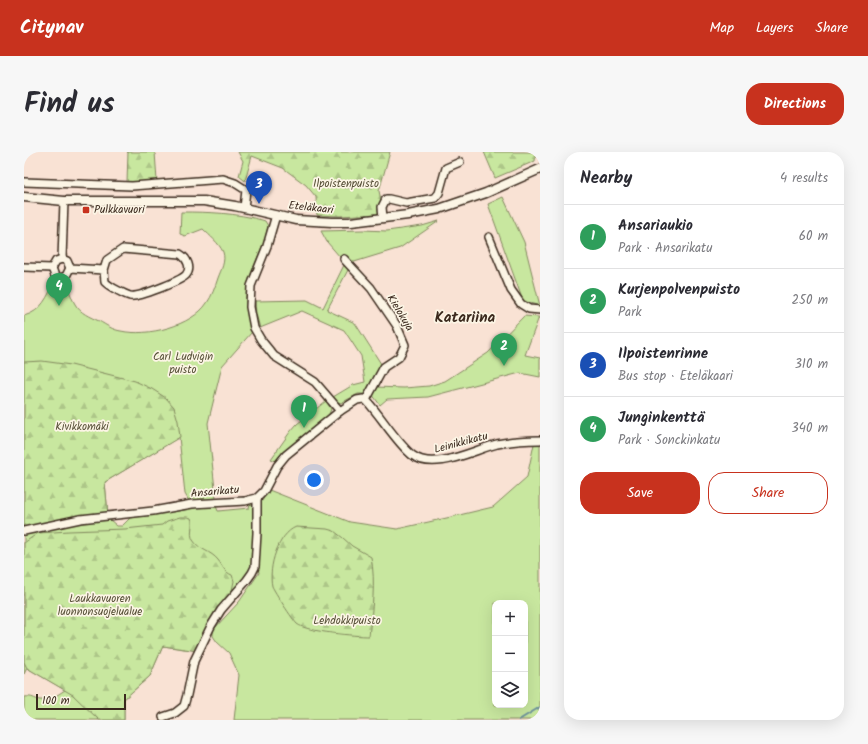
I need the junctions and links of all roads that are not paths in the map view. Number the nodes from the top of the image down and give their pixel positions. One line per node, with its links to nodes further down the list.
1 (460, 162): 8 (street)
2 (540, 169): 8 (main road, Eteläkaari)
3 (24, 182): 6 (street)
4 (24, 198): 5 (main road, Eteläkaari)
5 (64, 201): 6 (main road, Eteläkaari); 10 (street)
6 (244, 208): 7 (main road, Eteläkaari)
7 (276, 215): 8 (main road, Eteläkaari); 18 (street)
8 (383, 218)
9 (489, 237): 16 (street)
10 (62, 259): 13 (street); 14 (street)
11 (344, 259): 17 (street, Kielokuja)
12 (24, 266): 13 (street)
13 (52, 268): 14 (street)
14 (70, 268): 15 (street)
15 (104, 270): 15 (street)
16 (540, 310)
17 (366, 400): 18 (street); 19 (street, Leinikkikatu)
18 (340, 411): 20 (street)
19 (540, 440)
20 (257, 498): 21 (street, Ansarikatu); 22 (street)
21 (24, 531)
22 (163, 717)

